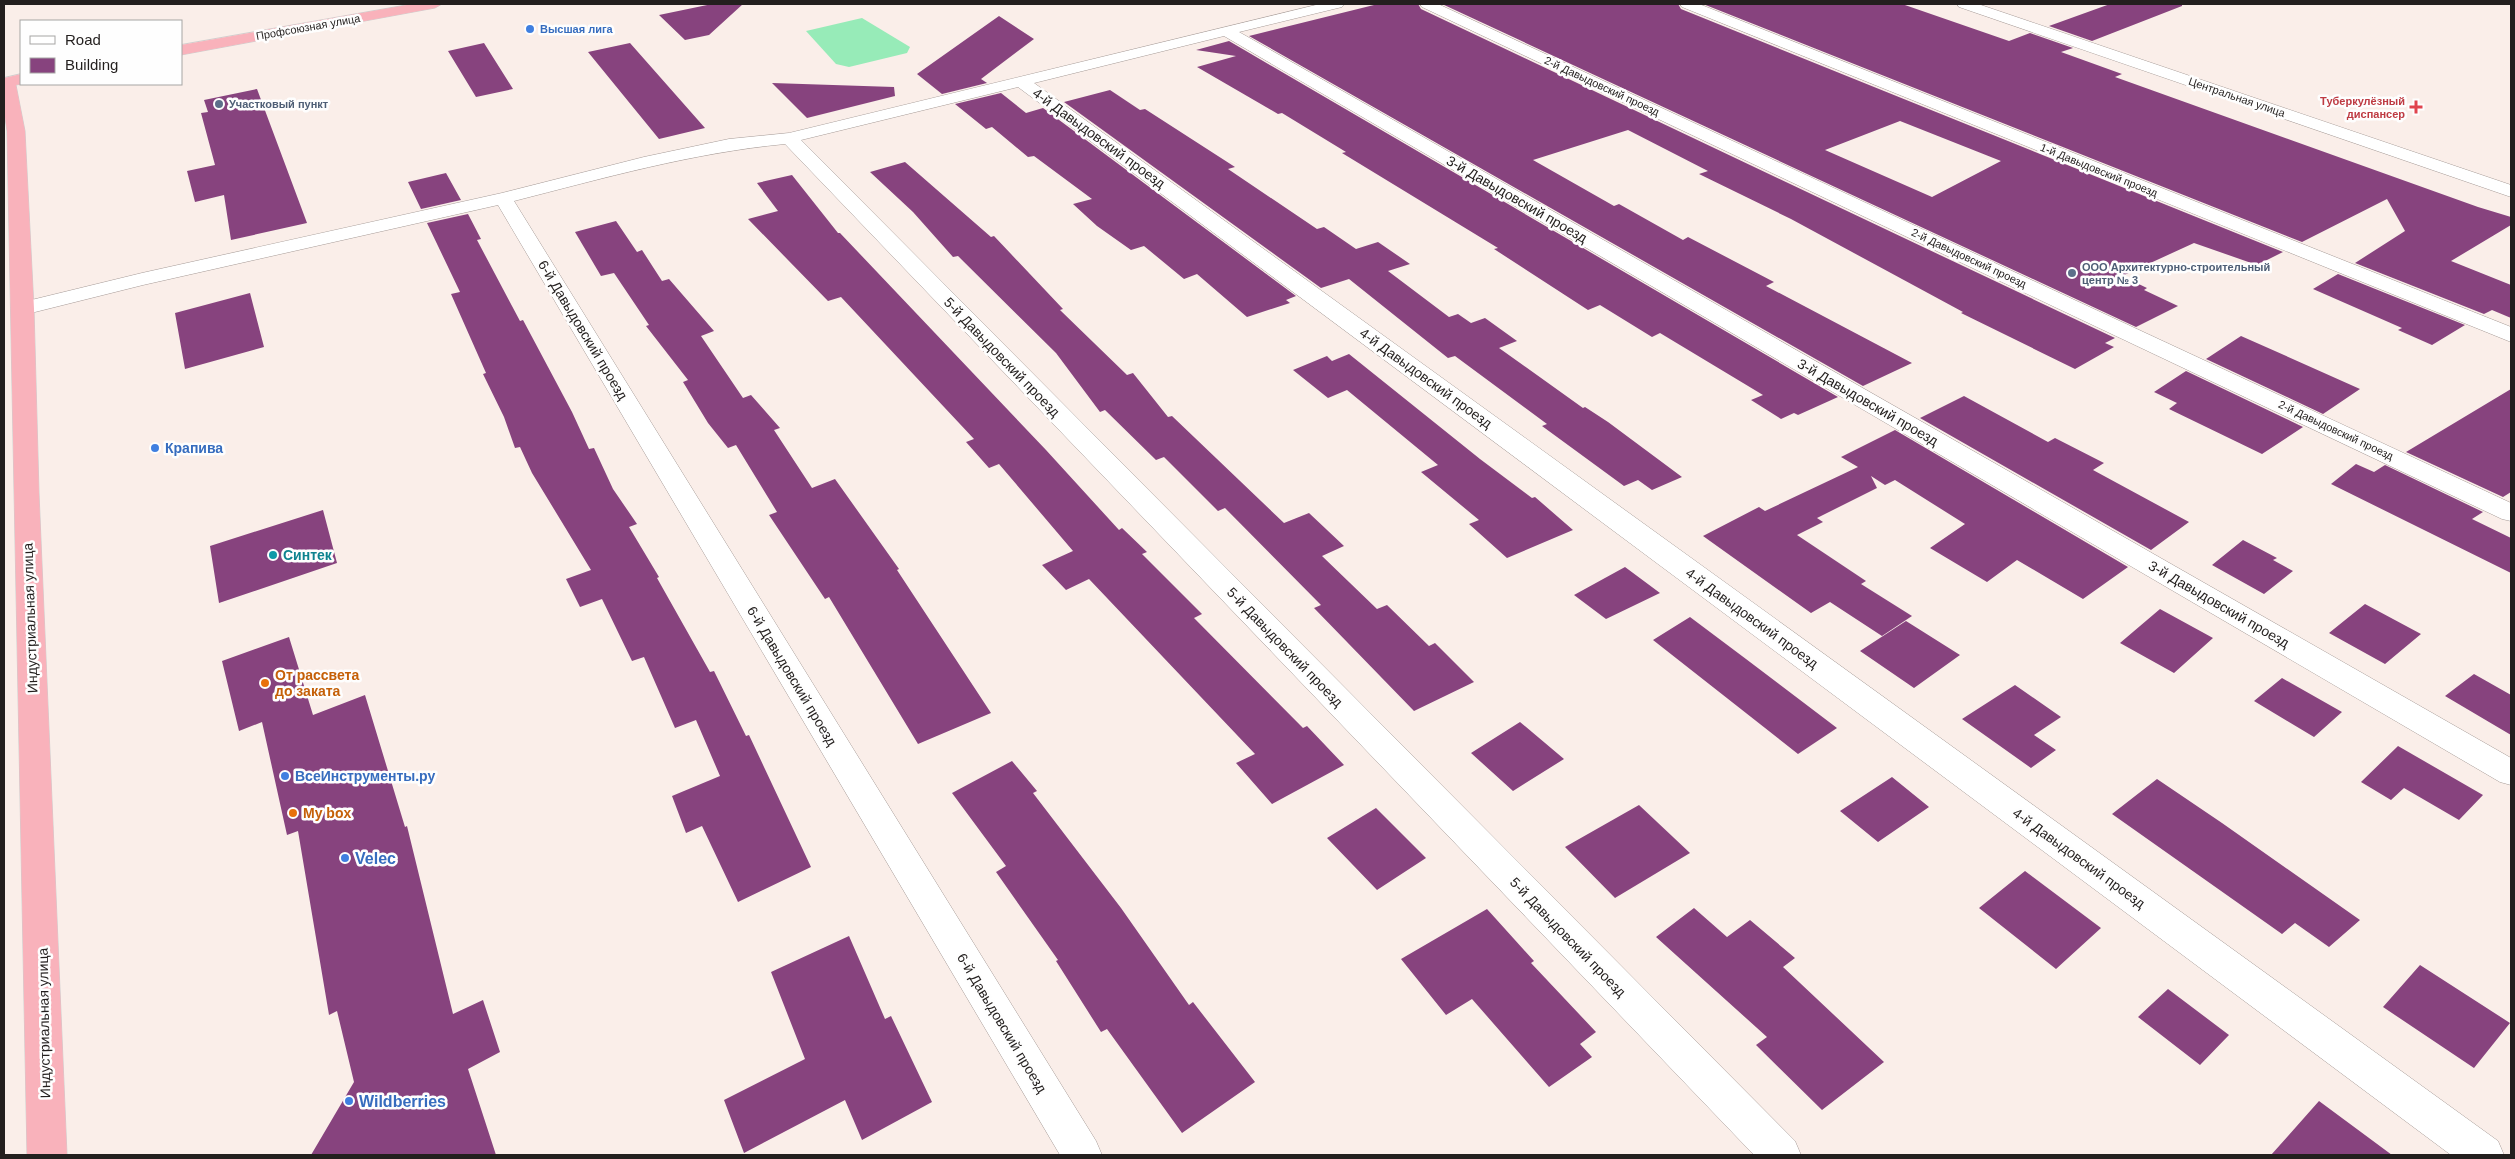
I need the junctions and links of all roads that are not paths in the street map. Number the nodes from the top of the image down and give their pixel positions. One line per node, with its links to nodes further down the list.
1 (435, 4): 7 (highway, Профсоюзная улица)
2 (1337, 4): 6 (street)
3 (1427, 4): 15 (street, 2-й Давыдовский проезд)
4 (1686, 4): 14 (street, 1-й Давыдовский проезд)
5 (1964, 4): 11 (street, Центральная улица)
6 (1224, 30): 9 (street); 16 (street, 3-й Давыдовский проезд)
7 (182, 50)
8 (14, 80): 13 (highway, Индустриальная улица)
9 (1020, 80): 10 (street); 20 (street, 4-й Давыдовский проезд)
10 (789, 138): 12 (street); 19 (street, 5-й Давыдовский проезд)
11 (2511, 191)
12 (503, 198): 13 (street); 18 (street, 6-й Давыдовский проезд)
13 (23, 309): 17 (highway, Индустриальная улица)
14 (2511, 335)
15 (2511, 512)
16 (2511, 773)
17 (47, 1155)
18 (1082, 1155)
19 (1781, 1155)
20 (2484, 1155)

